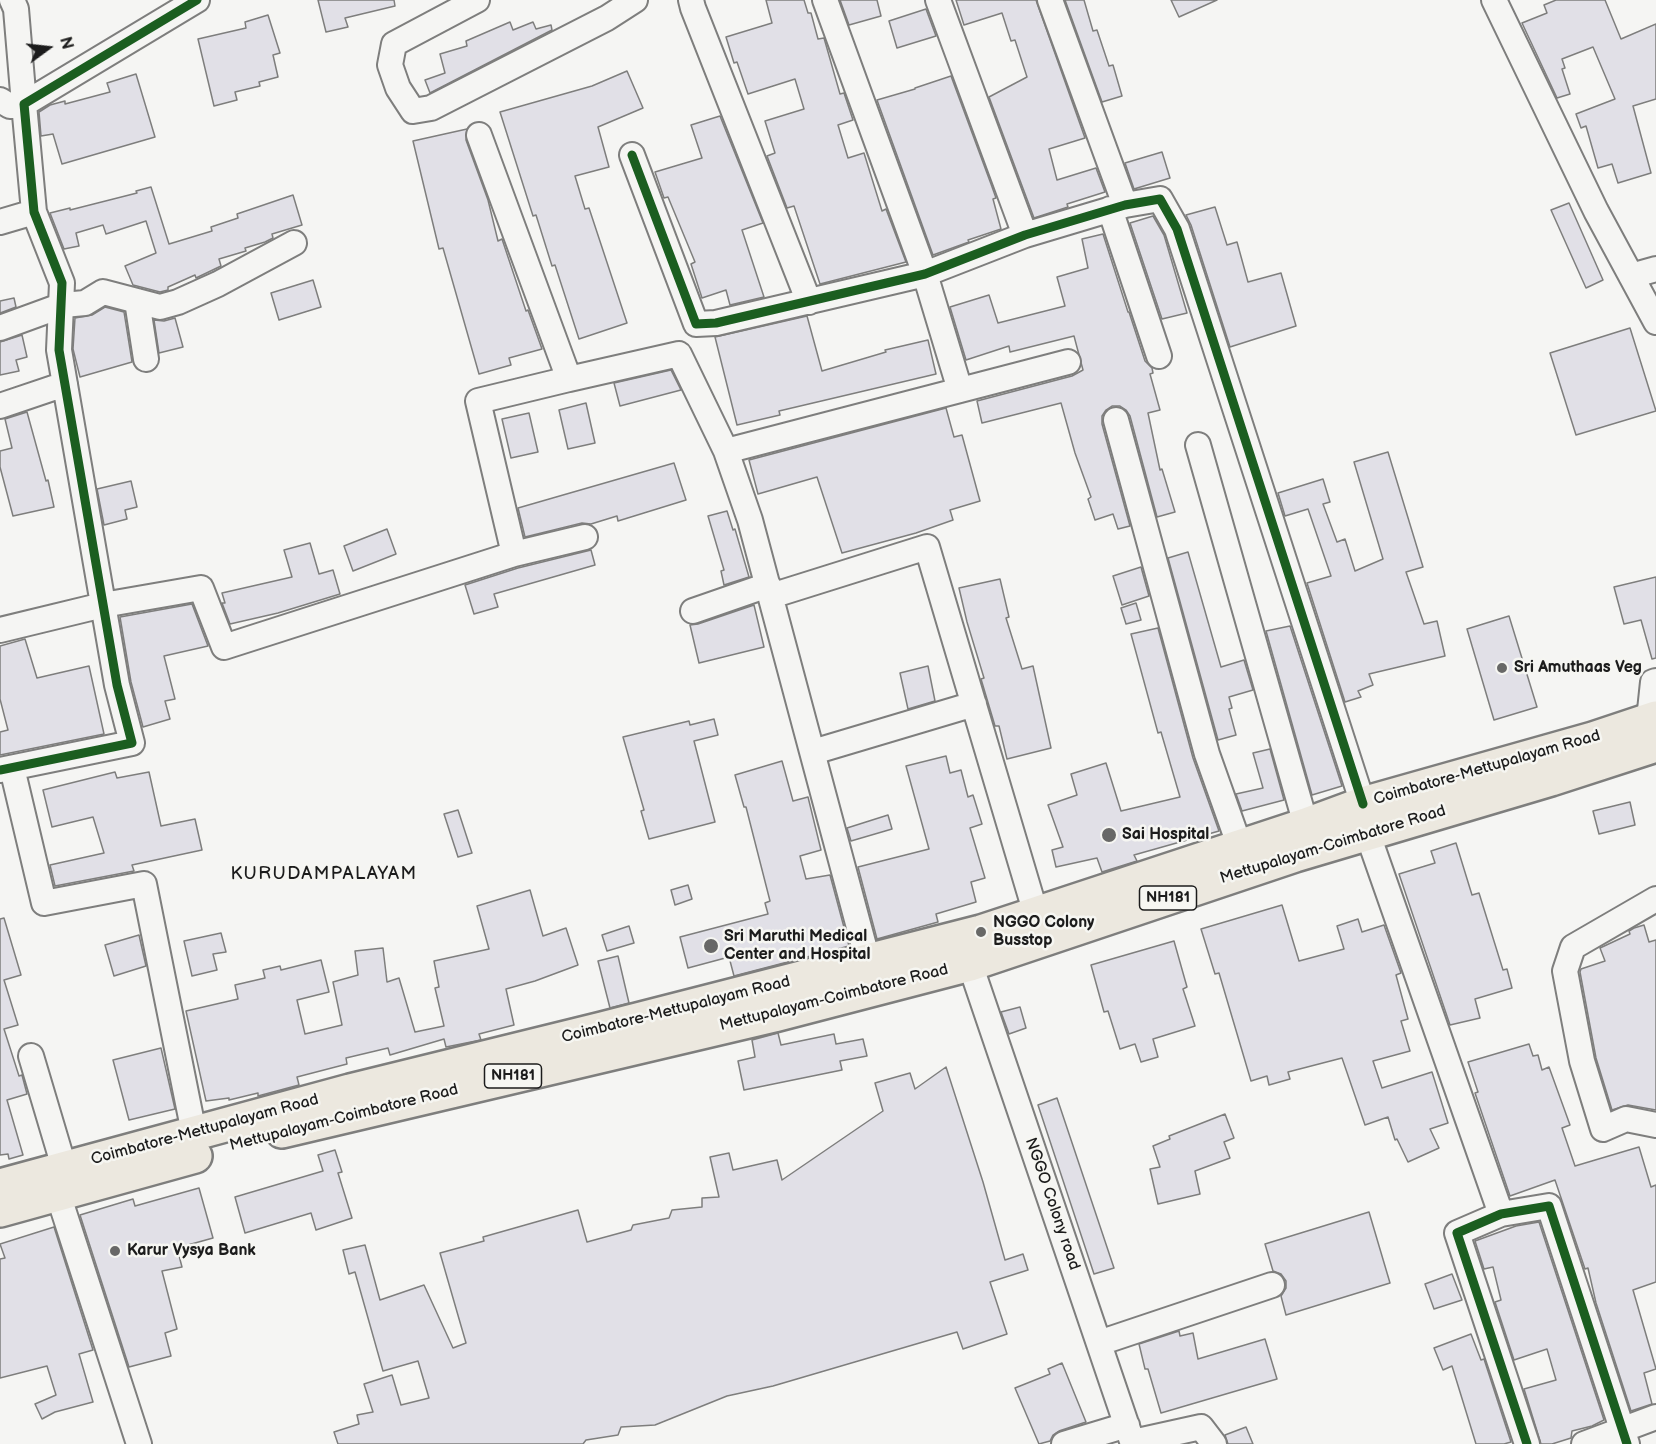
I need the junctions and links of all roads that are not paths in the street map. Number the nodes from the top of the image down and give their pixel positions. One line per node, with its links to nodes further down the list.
1 (12, 0): 10 (street)
2 (197, 0): 10 (street)
3 (477, 0): 4 (street)
4 (635, 0)
5 (691, 0): 22 (street)
6 (825, 0): 19 (street)
7 (938, 0): 16 (street)
8 (1050, 0): 13 (street)
9 (1494, 0): 20 (street)
10 (12, 102): 14 (street)
11 (479, 135): 29 (street)
12 (632, 155): 22 (street)
13 (1118, 207): 16 (street); 26 (street); 47 (street)
14 (34, 212): 15 (street); 23 (street)
15 (0, 222)
16 (1025, 235): 19 (street)
17 (294, 243): 21 (street)
18 (1656, 269): 20 (street)
19 (925, 274): 22 (street); 31 (street)
20 (1631, 276): 24 (street)
21 (137, 301): 23 (street); 27 (street)
22 (809, 302)
23 (63, 305): 25 (street); 30 (street)
24 (1656, 322)
25 (0, 327)
26 (1158, 356)
27 (146, 359)
28 (1068, 362): 31 (street)
29 (569, 379): 35 (street); 37 (street)
30 (65, 384): 32 (street); 39 (street)
31 (960, 390): 35 (street)
32 (0, 406)
33 (1116, 420): 49 (street)
34 (1198, 445): 48 (street)
35 (726, 451): 38 (street)
36 (585, 537): 37 (street)
37 (514, 554): 39 (street)
38 (770, 591): 40 (street); 43 (street); 45 (street)
39 (103, 605): 41 (street); 46 (street)
40 (693, 611)
41 (0, 630)
42 (1656, 681): 44 (street)
43 (974, 704): 45 (street); 51 (street)
44 (1654, 737): 47 (highway, Mettupalayam-Coimbatore Road / NH181)
45 (813, 752): 53 (street)
46 (6, 769): 56 (street)
47 (1365, 818): 48 (highway, Coimbatore-Mettupalayam Road / NH181); 52 (highway, Mettupalayam-Coimbatore Road / NH181); 60 (street)
48 (1306, 825): 49 (highway, Coimbatore-Mettupalayam Road / NH181)
49 (1240, 847): 51 (highway, Coimbatore-Mettupalayam Road / NH181)
50 (1656, 900): 55 (street)
51 (1036, 914): 52 (highway, Coimbatore-Mettupalayam Road / NH181)
52 (965, 951): 53 (highway, Coimbatore-Mettupalayam Road / NH181); 57 (highway, Mettupalayam-Coimbatore Road / NH181); 62 (street, NGGO Colony road)
53 (868, 961): 56 (highway, Coimbatore-Mettupalayam Road / NH181)
54 (32, 1056): 57 (street)
55 (1656, 1125)
56 (194, 1133): 57 (highway, Coimbatore-Mettupalayam Road / NH181)
57 (61, 1181): 58 (highway, Coimbatore-Mettupalayam Road / NH181); 59 (highway, Mettupalayam-Coimbatore Road / NH181); 66 (street)
58 (0, 1186)
59 (0, 1210)
60 (1501, 1214): 65 (street); 69 (street)
61 (1272, 1285): 62 (street)
62 (1099, 1344): 64 (street, NGGO Colony road)
63 (1656, 1418): 65 (street)
64 (1131, 1437): 67 (street); 68 (street)
65 (1624, 1437): 70 (street)
66 (138, 1444)
67 (1064, 1444)
68 (1214, 1444)
69 (1527, 1444)
70 (1584, 1444)

